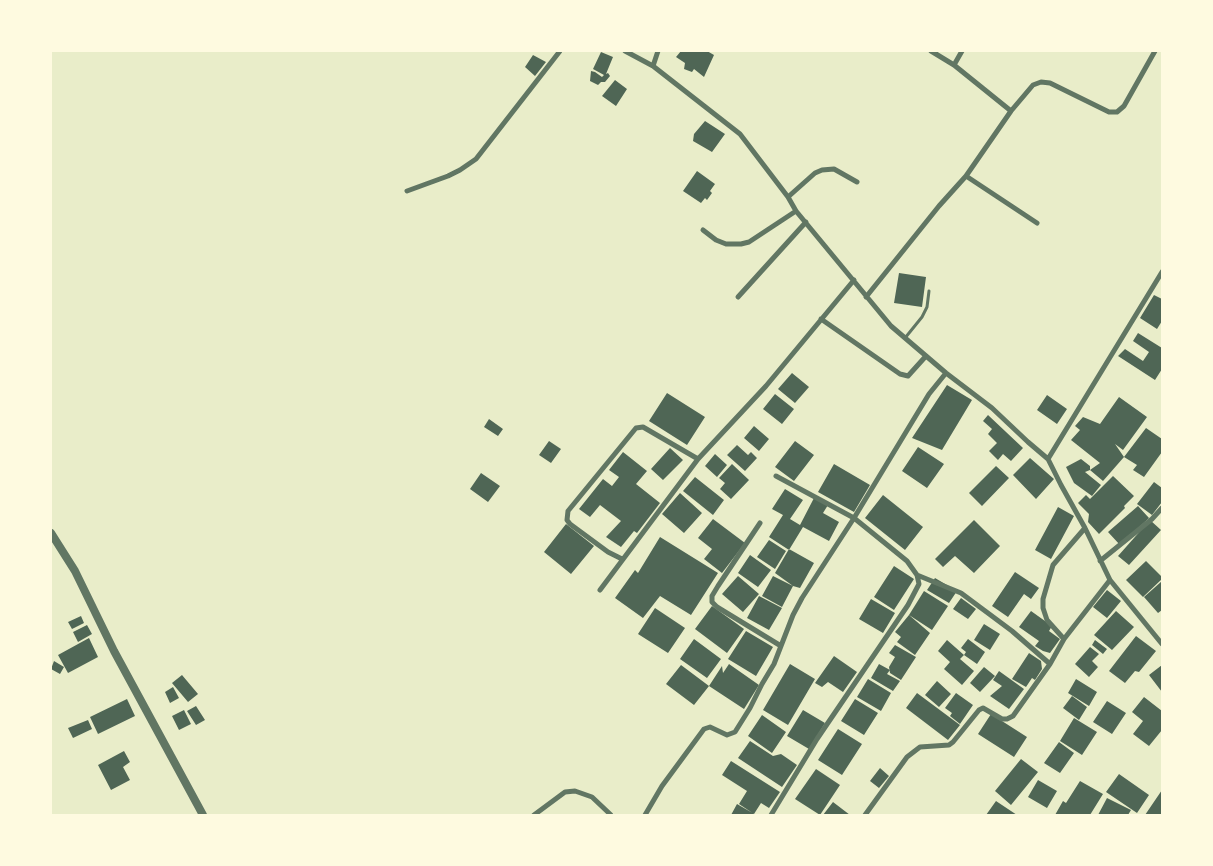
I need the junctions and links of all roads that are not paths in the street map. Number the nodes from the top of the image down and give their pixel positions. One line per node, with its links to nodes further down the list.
1 (560, 51): 12 (street)
2 (625, 51): 8 (street)
3 (658, 51): 8 (street)
4 (931, 51): 7 (street)
5 (962, 51): 7 (street)
6 (1155, 51): 9 (street)
7 (954, 65): 9 (street)
8 (653, 66): 13 (street)
9 (1011, 111): 10 (street)
10 (966, 176): 16 (street); 22 (street)
11 (857, 182): 13 (street)
12 (407, 191)
13 (788, 197): 14 (street)
14 (796, 211): 15 (street); 17 (street)
15 (806, 222): 19 (street); 21 (street)
16 (1038, 223)
17 (703, 230)
18 (1162, 272): 27 (street)
19 (854, 280): 22 (street); 23 (street)
20 (929, 291): 24 (lane)
21 (738, 297)
22 (866, 298): 24 (street)
23 (821, 320): 25 (street); 28 (street)
24 (904, 338): 25 (street)
25 (926, 356): 26 (street)
26 (946, 373): 27 (street); 31 (street)
27 (1048, 459): 33 (street)
28 (698, 460): 35 (street); 35 (street)
29 (776, 476): 31 (street)
30 (1162, 508): 36 (street)
31 (854, 518): 37 (street); 42 (street)
32 (760, 523): 42 (street)
33 (1085, 528): 36 (street); 40 (street)
34 (51, 533): 44 (street)
35 (622, 559): 39 (street)
36 (1100, 561): 38 (street)
37 (917, 575): 43 (street); 48 (street)
38 (1110, 580): 40 (street); 41 (street)
39 (600, 590)
40 (1064, 639): 43 (street)
41 (1162, 644)
42 (781, 646): 47 (street)
43 (1050, 664): 49 (street)
44 (202, 815)
45 (534, 815): 46 (street)
46 (611, 815)
47 (645, 815)
48 (771, 815)
49 (865, 815)

